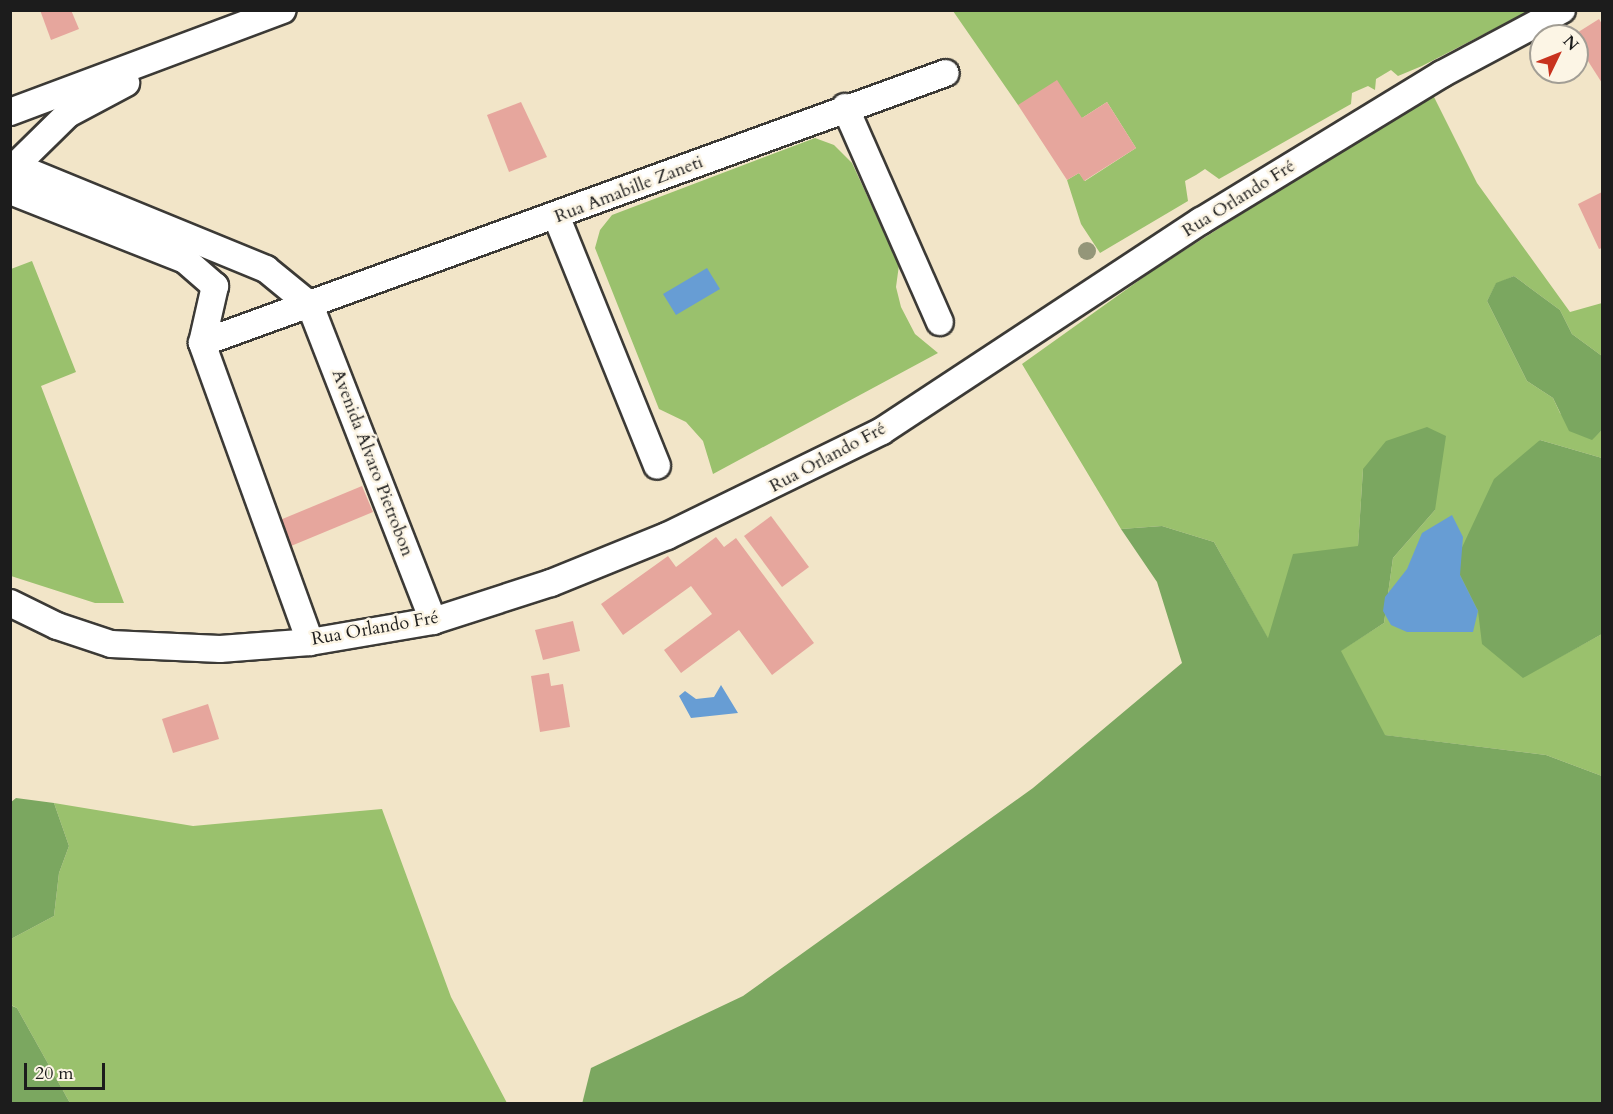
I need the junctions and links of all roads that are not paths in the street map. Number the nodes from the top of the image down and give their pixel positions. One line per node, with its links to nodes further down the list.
1 (283, 10): 3 (street)
2 (1562, 10): 16 (street, Rua Orlando Fré)
3 (207, 39): 6 (street); 7 (street)
4 (946, 73): 5 (street, Rua Amabille Zaneti)
5 (845, 107): 10 (street, Rua Amabille Zaneti); 12 (street)
6 (10, 112)
7 (54, 129): 8 (street); 9 (street)
8 (12, 173): 9 (street); 13 (street)
9 (80, 194): 11 (street)
10 (557, 218): 11 (street, Rua Amabille Zaneti); 14 (street)
11 (310, 305): 13 (street, Rua Amabille Zaneti); 16 (street, Avenida Álvaro Pietrobon)
12 (940, 322)
13 (202, 343): 17 (street)
14 (657, 466)
15 (10, 603): 17 (street, Rua Orlando Fré)
16 (433, 621): 17 (street, Rua Orlando Fré)
17 (310, 642)

